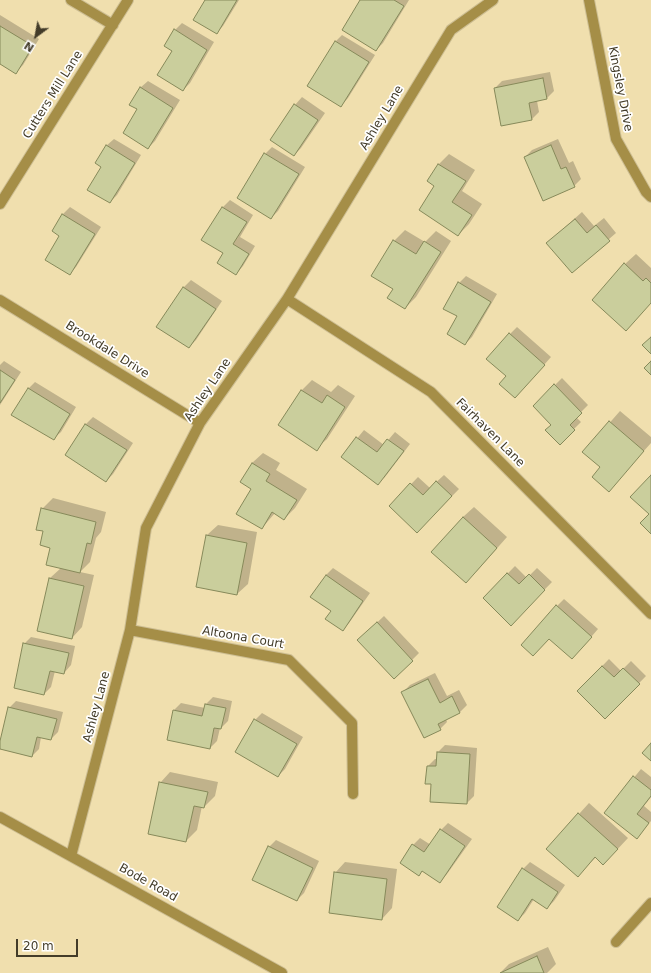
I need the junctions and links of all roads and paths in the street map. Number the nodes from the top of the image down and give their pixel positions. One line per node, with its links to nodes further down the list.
1 (71, 0): 5 (street)
2 (128, 0): 5 (street, Cutters Mill Lane)
3 (492, 0): 8 (street, Ashley Lane)
4 (589, 0): 6 (street, Kingsley Drive)
5 (112, 26): 7 (street, Cutters Mill Lane)
6 (651, 197)
7 (0, 204)
8 (287, 299): 10 (street, Ashley Lane); 11 (street, Fairhaven Lane)
9 (0, 300): 10 (street, Brookdale Drive)
10 (200, 423): 12 (street, Ashley Lane)
11 (651, 614)
12 (130, 630): 13 (street, Altoona Court); 15 (street, Ashley Lane)
13 (353, 794)
14 (0, 817): 15 (street, Bode Road)
15 (71, 856): 18 (street, Bode Road)
16 (651, 903): 17 (street)
17 (616, 942)
18 (282, 973)

